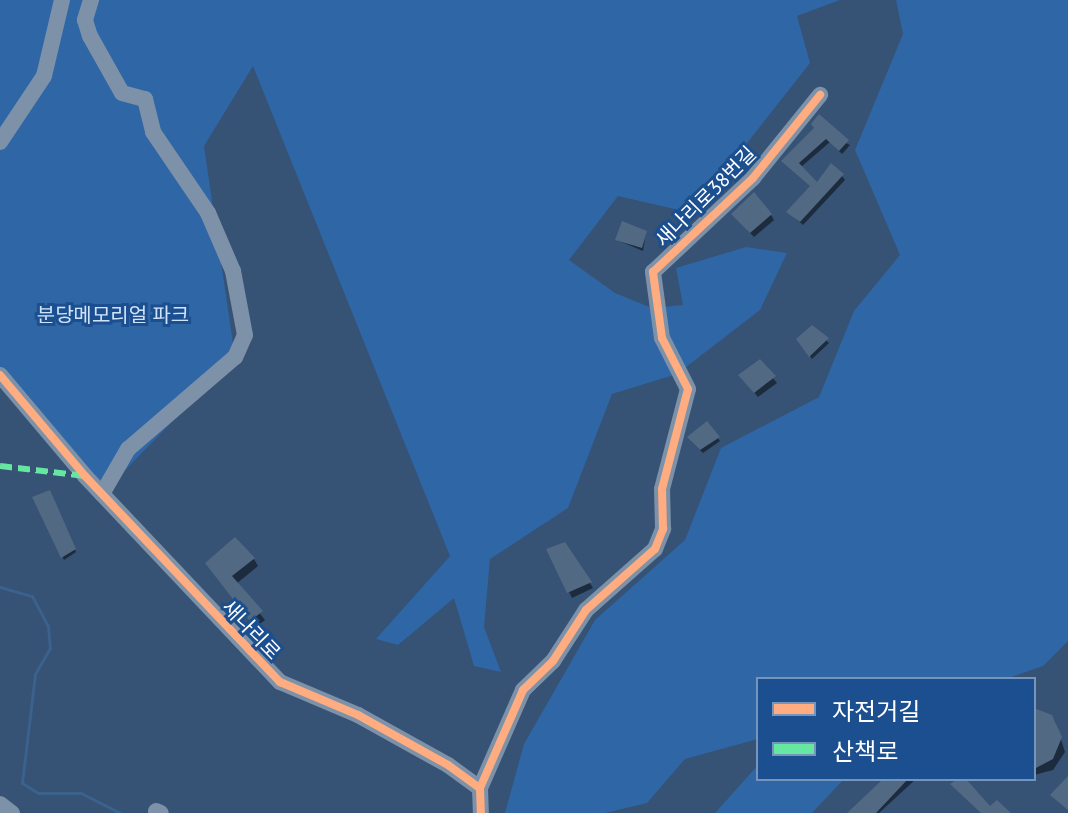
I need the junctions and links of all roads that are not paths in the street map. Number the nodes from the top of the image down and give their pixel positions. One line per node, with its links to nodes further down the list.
1 (62, 0): 4 (street)
2 (91, 0): 6 (street)
3 (820, 95): 7 (street, 새나리로38번길)
4 (0, 142)
5 (0, 375): 6 (street, 새나리로)
6 (102, 494): 7 (street, 새나리로)
7 (480, 788): 10 (street)
8 (0, 804): 9 (street)
9 (12, 813)
10 (481, 813)

